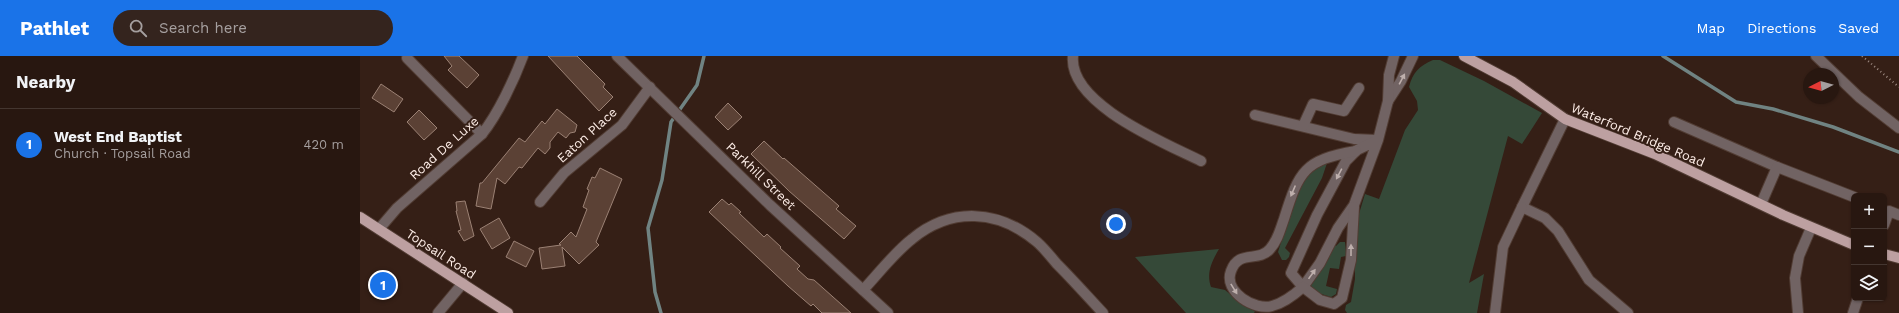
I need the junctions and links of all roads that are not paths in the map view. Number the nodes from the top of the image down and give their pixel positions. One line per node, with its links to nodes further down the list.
1 (523, 56): 17 (street, Road De Luxe)
2 (617, 56): 9 (street, Parkhill Street)
3 (1073, 56): 20 (street)
4 (1394, 56): 11 (street)
5 (1413, 56): 11 (street, one-way to 5)
6 (1464, 56): 13 (main road, Waterford Bridge Road)
7 (1816, 56): 16 (street)
8 (407, 58): 17 (street)
9 (650, 87): 23 (street, Eaton Place); 37 (street, Parkhill Street)
10 (1359, 88): 15 (street)
11 (1388, 101): 18 (street)
12 (1255, 115): 15 (street)
13 (1565, 119): 24 (main road, Waterford Bridge Road); 26 (street)
14 (1674, 122): 21 (street)
15 (1303, 126): 18 (street)
16 (1899, 128)
17 (482, 134): 31 (street, Road De Luxe)
18 (1378, 140): 19 (street); 25 (street)
19 (1357, 150): 36 (street, one-way to 36); 39 (street, one-way to 39)
20 (1201, 161)
21 (1777, 167): 22 (street); 24 (street)
22 (1851, 196)
23 (540, 202)
24 (1760, 204): 30 (main road, Waterford Bridge Road)
25 (1354, 206): 36 (street, one-way to 25); 36 (street, one-way to 25)
26 (1522, 207): 44 (street); 45 (street)
27 (1887, 210): 28 (street)
28 (1899, 215)
29 (360, 217): 31 (main road, Topsail Road)
30 (1811, 228): 32 (main road, Waterford Bridge Road); 46 (street)
31 (379, 229): 35 (main road, Topsail Road)
32 (1851, 244)
33 (1887, 255): 34 (main road)
34 (1899, 258)
35 (463, 283): 40 (street); 41 (main road, Topsail Road)
36 (1303, 287): 39 (street)
37 (863, 290): 42 (street, Parkhill Street); 43 (street)
38 (1857, 301): 47 (street)
39 (1261, 310)
40 (438, 313)
41 (508, 313)
42 (888, 313)
43 (1103, 313)
44 (1495, 313)
45 (1628, 313)
46 (1798, 313)
47 (1852, 313)

